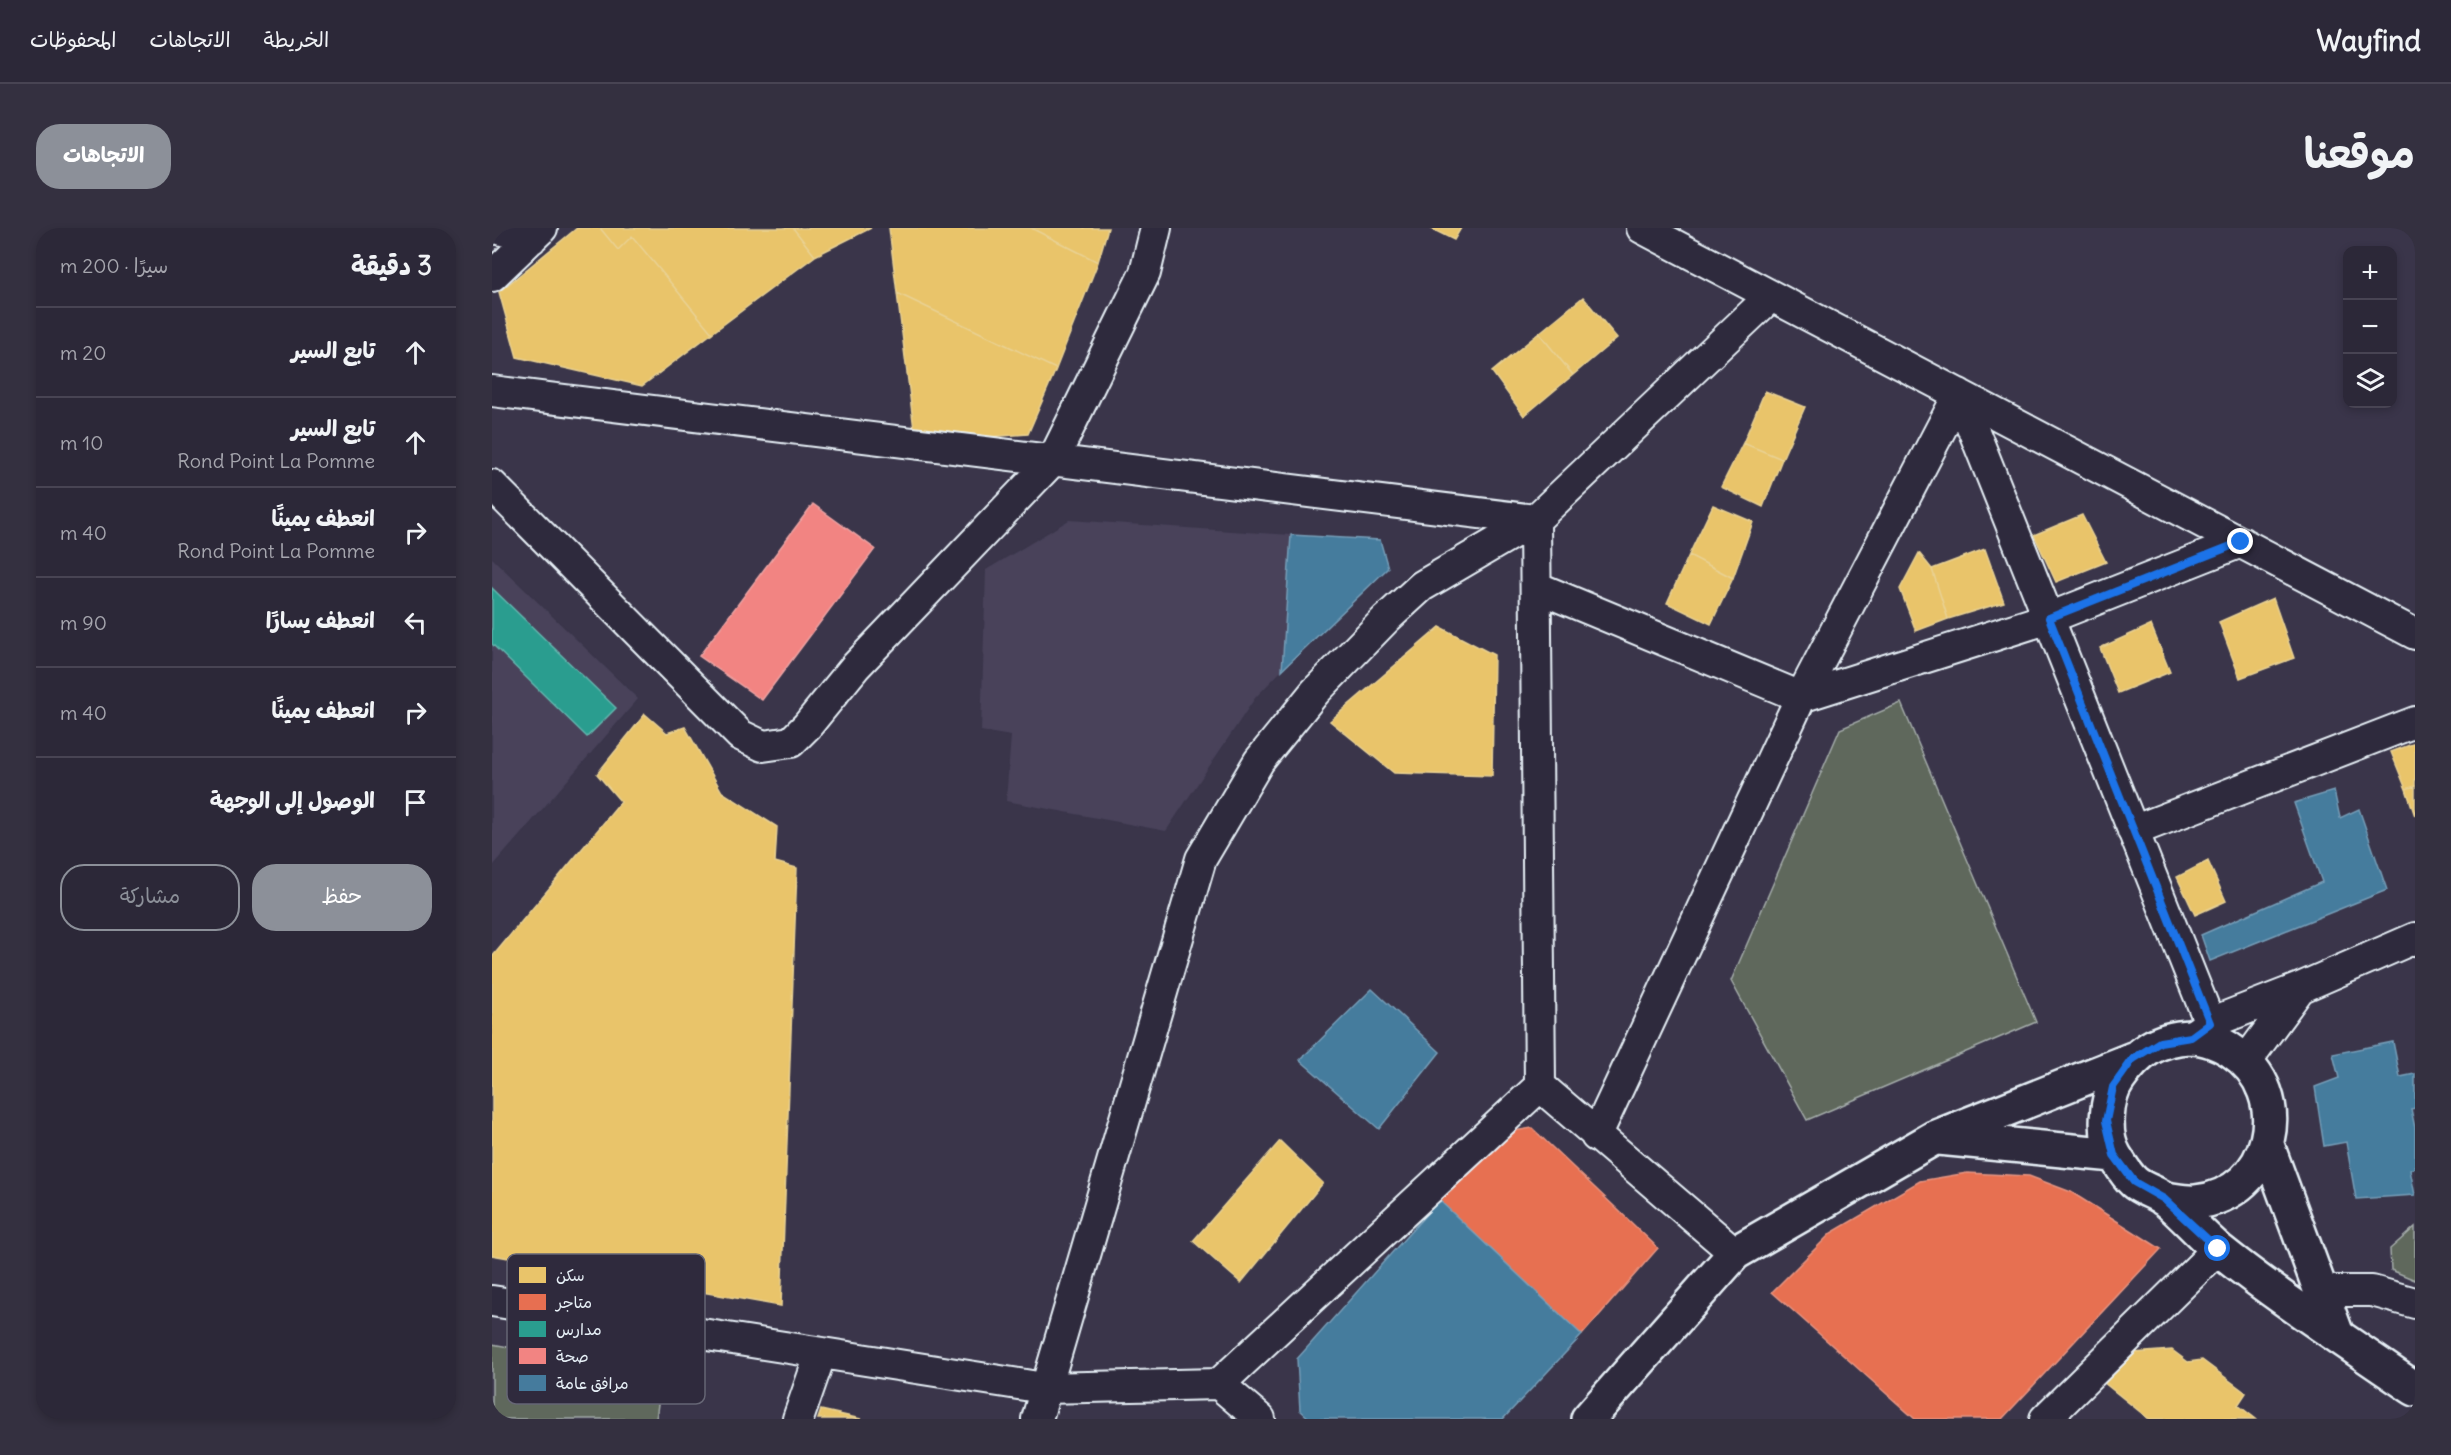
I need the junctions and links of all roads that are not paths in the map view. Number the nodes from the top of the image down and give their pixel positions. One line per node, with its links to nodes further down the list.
1 (496, 228): 4 (street)
2 (1156, 228): 9 (street)
3 (1642, 228): 6 (street)
4 (537, 234): 5 (street)
5 (492, 276)
6 (1771, 296): 8 (street); 11 (street)
7 (492, 391): 9 (street)
8 (1959, 394): 12 (street); 14 (street); 16 (street)
9 (1053, 460): 10 (street); 11 (street)
10 (492, 484)
11 (1535, 520): 13 (street); 40 (street)
12 (2241, 542): 14 (street); 15 (street)
13 (1536, 587): 16 (street); 24 (street)
14 (2049, 618): 16 (street); 18 (street)
15 (2415, 634)
16 (1801, 697): 25 (street)
17 (2415, 722): 18 (street)
18 (2133, 831): 21 (street)
19 (2415, 938): 20 (street)
20 (2301, 988): 21 (street); 23 (street)
21 (2200, 1030): 22 (main road); 23 (main road)
22 (2133, 1059): 26 (main road); 28 (main road)
23 (2247, 1060): 27 (main road)
24 (1540, 1086): 25 (street); 39 (street)
25 (1596, 1136): 31 (street)
26 (1934, 1138): 28 (main road); 31 (main road)
27 (2267, 1145): 29 (main road); 32 (main road)
28 (2114, 1155): 29 (main road)
29 (2164, 1199): 30 (main road)
30 (2218, 1249): 37 (main road); 46 (street)
31 (1735, 1252): 45 (main road)
32 (2321, 1291): 35 (street); 37 (main road)
33 (492, 1301): 34 (street)
34 (507, 1303)
35 (2415, 1303)
36 (705, 1335): 38 (street)
37 (2337, 1335): 41 (main road)
38 (821, 1353): 40 (street); 42 (street)
39 (1220, 1384): 40 (street); 44 (street)
40 (1044, 1388): 43 (street)
41 (2415, 1389)
42 (798, 1419)
43 (1037, 1419)
44 (1260, 1419)
45 (1588, 1419)
46 (2045, 1419)

